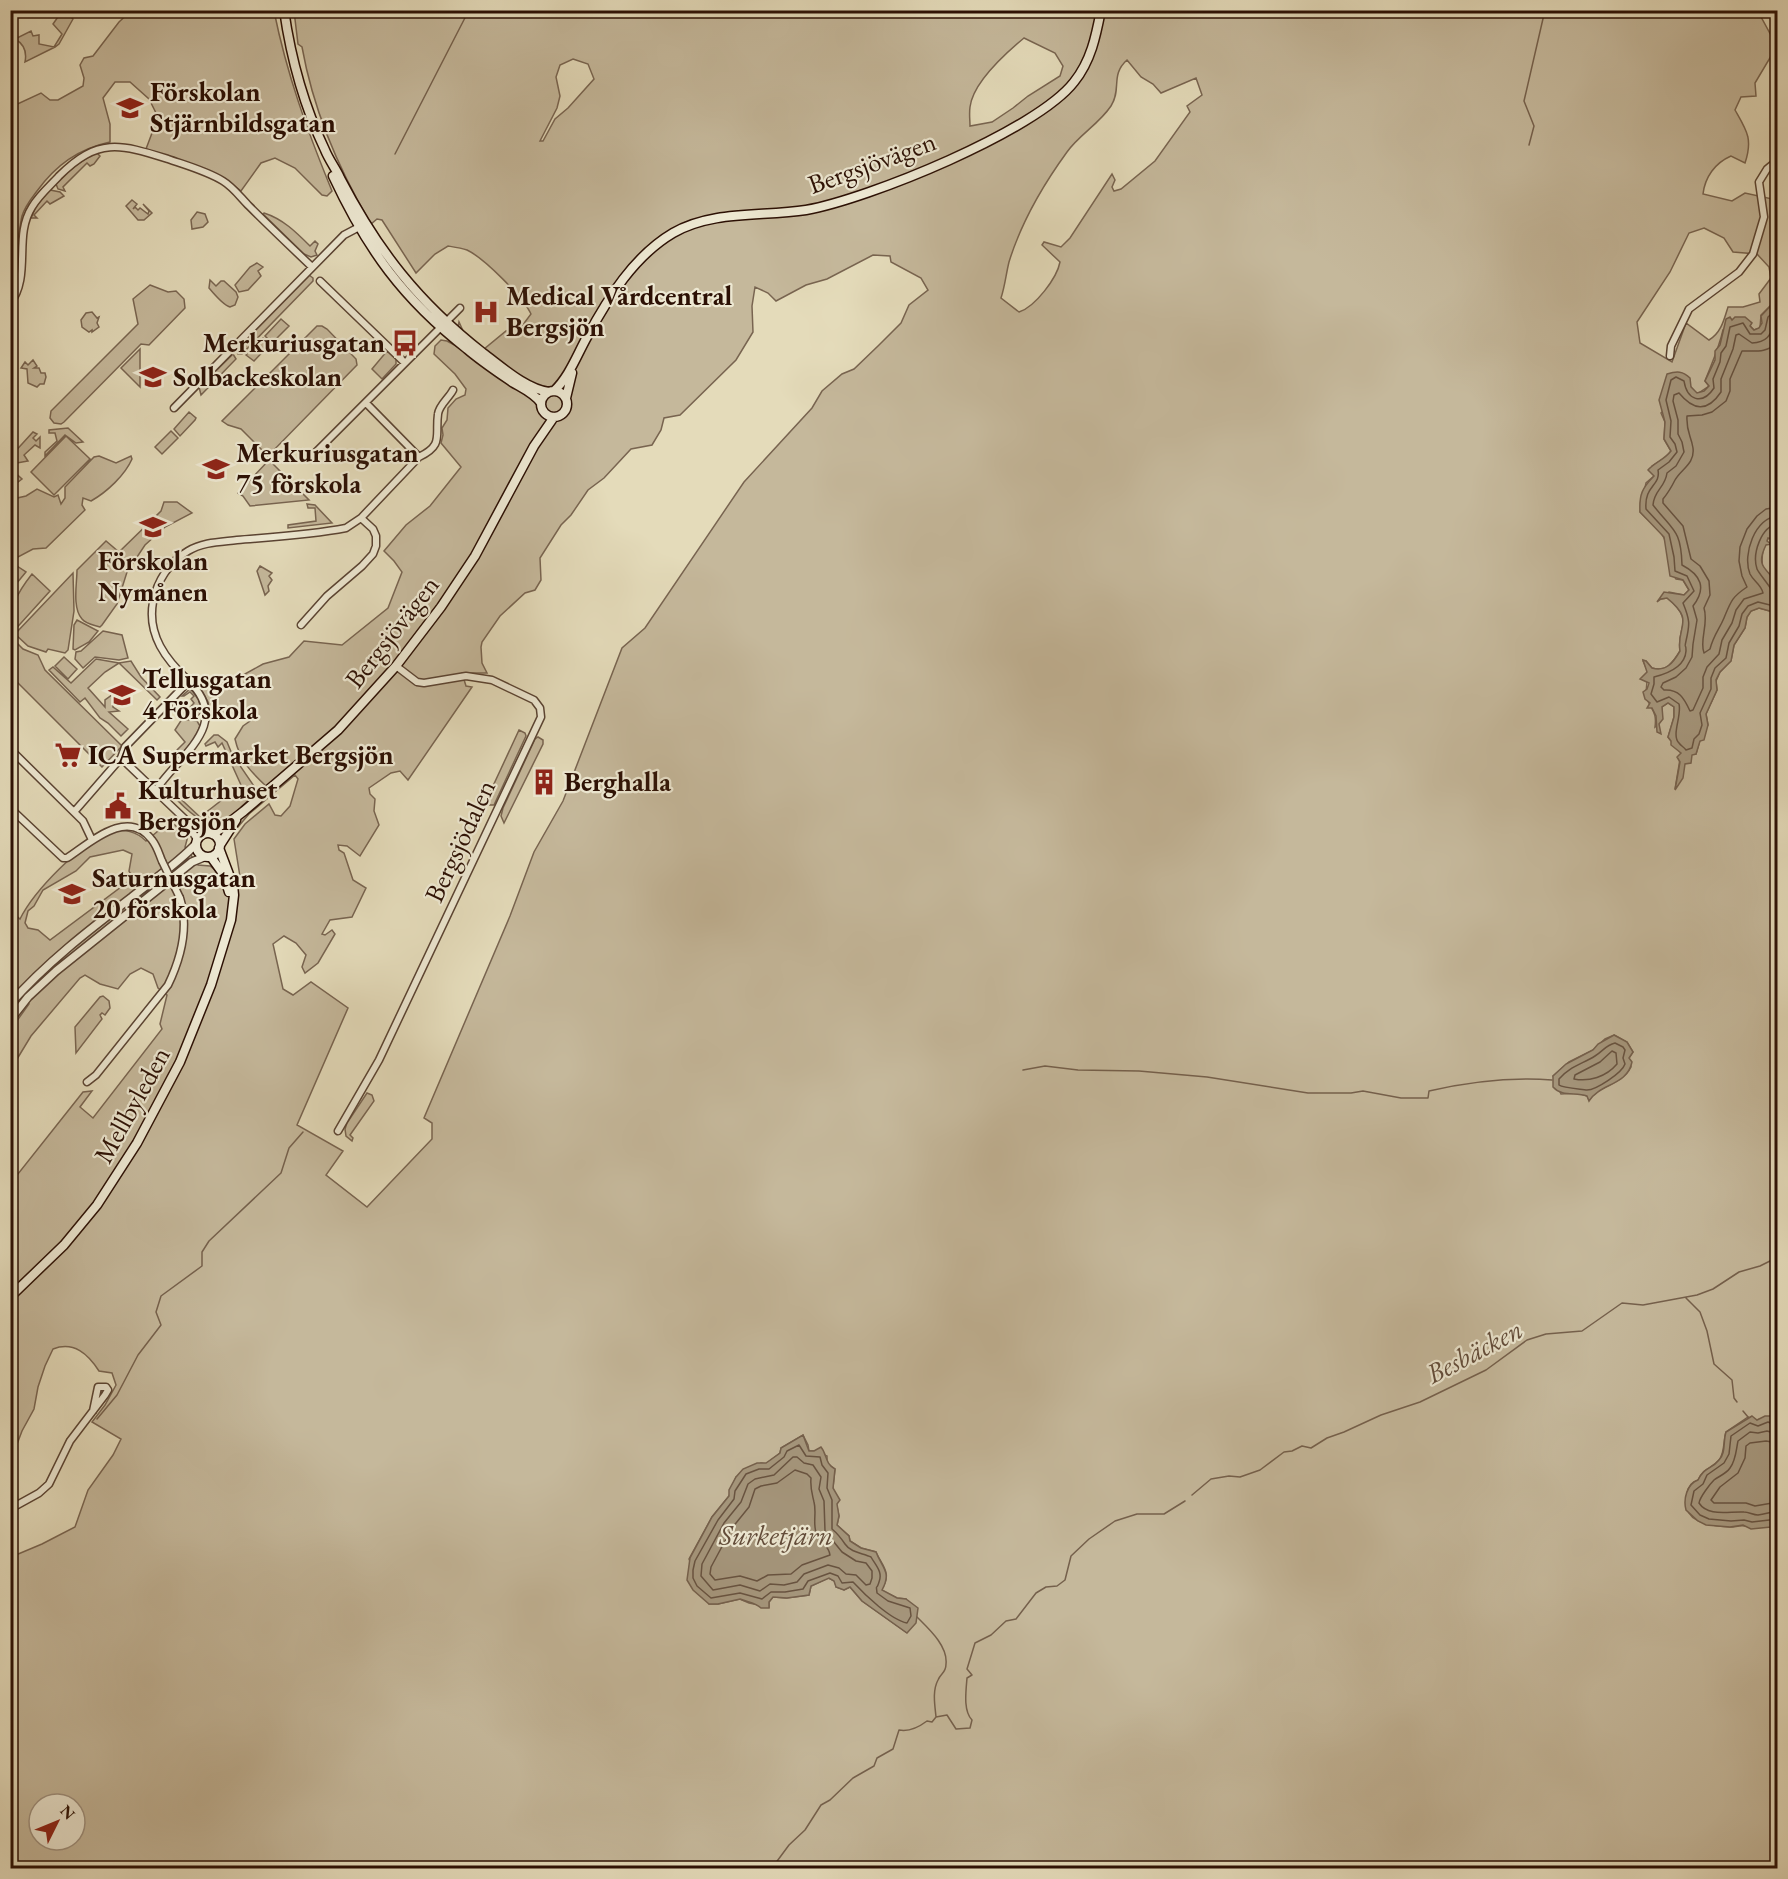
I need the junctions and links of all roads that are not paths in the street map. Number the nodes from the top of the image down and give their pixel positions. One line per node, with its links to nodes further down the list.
1 (18, 10): 4 (street)
2 (284, 10): 6 (main road)
3 (1101, 10): 12 (main road, Bergsjövägen)
4 (10, 18)
5 (1778, 160): 13 (street)
6 (362, 226): 7 (street); 11 (main road)
7 (312, 267): 9 (street); 20 (street)
8 (320, 281): 14 (street)
9 (10, 304)
10 (460, 308): 11 (street)
11 (443, 325): 14 (street); 16 (main road); 19 (main road)
12 (578, 356): 16 (main road, Bergsjövägen); 17 (main road, Bergsjövägen)
13 (1670, 356)
14 (405, 363): 18 (street)
15 (453, 390): 24 (street)
16 (552, 392): 17 (main road); 19 (main road, Bergsjövägen)
17 (566, 398): 21 (main road, Bergsjövägen)
18 (366, 403): 23 (street); 24 (street)
19 (542, 406): 21 (main road); 22 (main road, Bergsjövägen)
20 (174, 408)
21 (554, 417): 22 (main road, Bergsjövägen)
22 (534, 446): 27 (main road, Bergsjövägen)
23 (313, 455)
24 (419, 457): 25 (street)
25 (361, 518): 26 (street); 28 (street)
26 (301, 625)
27 (396, 666): 33 (main road, Bergsjövägen); 43 (street, Bergsjödalen)
28 (189, 681): 30 (street); 31 (street)
29 (10, 749): 34 (street)
30 (121, 758): 31 (street); 34 (street)
31 (156, 790): 35 (street)
32 (10, 808): 36 (street)
33 (244, 811): 35 (main road, Bergsjövägen); 37 (main road, Bergsjövägen)
34 (75, 812): 36 (street)
35 (202, 837): 37 (main road); 38 (main road); 40 (street, Bergsjövägen)
36 (92, 840): 42 (street, bridge)
37 (220, 847): 38 (main road, Bergsjövägen); 39 (main road, Mellbyleden)
38 (207, 857): 39 (main road, Mellbyleden); 41 (street, Bergsjövägen)
39 (232, 901): 44 (main road, Mellbyleden)
40 (10, 1004)
41 (10, 1020)
42 (87, 1082)
43 (338, 1131)
44 (10, 1297)
45 (93, 1411): 46 (street)
46 (10, 1509)

